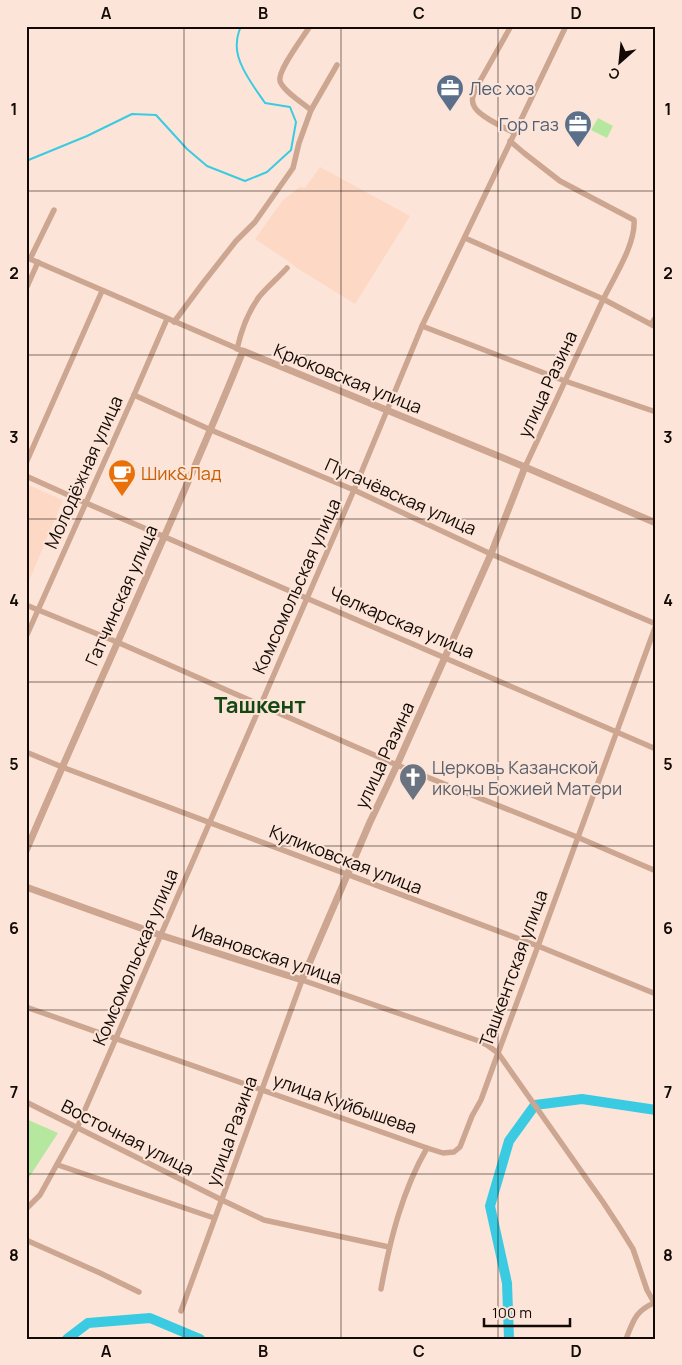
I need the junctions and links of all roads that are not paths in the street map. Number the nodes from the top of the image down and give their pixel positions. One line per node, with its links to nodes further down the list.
1 (310, 26): 5 (street)
2 (511, 26): 6 (street)
3 (566, 26): 6 (street, Комсомольская улица)
4 (338, 65): 5 (street)
5 (311, 110): 17 (street)
6 (515, 133): 7 (street, Комсомольская улица)
7 (510, 141): 9 (street, Комсомольская улица); 14 (street, улица Разина)
8 (54, 210): 10 (street, Крюковская улица)
9 (465, 238): 14 (street); 18 (street, Комсомольская улица)
10 (38, 262): 12 (street); 13 (street, Крюковская улица)
11 (287, 268): 20 (street, Гатчинская улица)
12 (26, 288)
13 (102, 290): 16 (street, Крюковская улица); 26 (street)
14 (603, 299): 19 (street); 21 (street, улица Разина)
15 (656, 317): 19 (street)
16 (167, 319): 17 (street, Крюковская улица); 22 (street, Молодёжная улица)
17 (174, 322): 20 (street, Крюковская улица)
18 (422, 326): 21 (street); 23 (street, Комсомольская улица)
19 (653, 326)
20 (240, 350): 23 (street, Крюковская улица); 25 (street, Гатчинская улица)
21 (565, 381): 24 (street); 27 (street, улица Разина)
22 (134, 396): 25 (street, Пугачёвская улица); 30 (street, Молодёжная улица)
23 (386, 410): 27 (street, Крюковская улица); 29 (street, Комсомольская улица)
24 (656, 412)
25 (211, 430): 29 (street, Пугачёвская улица); 32 (street, Гатчинская улица)
26 (26, 463)
27 (524, 467): 31 (street, Крюковская улица); 33 (street, улица Разина)
28 (26, 476): 30 (street, Челкарская улица)
29 (354, 490): 33 (street, Пугачёвская улица); 34 (street, Комсомольская улица)
30 (86, 502): 32 (street, Челкарская улица); 36 (street, Молодёжная улица)
31 (656, 523)
32 (164, 536): 34 (street, Челкарская улица); 39 (street, Гатчинская улица)
33 (491, 554): 37 (street, Пугачёвская улица); 40 (street, улица Разина)
34 (307, 598): 40 (street, Челкарская улица); 41 (street, Комсомольская улица)
35 (26, 605): 36 (street)
36 (38, 610): 38 (street, Молодёжная улица); 39 (street)
37 (656, 624): 42 (street, Ташкентская улица)
38 (26, 637)
39 (117, 642): 41 (street); 46 (street, Гатчинская улица)
40 (445, 657): 42 (street, Челкарская улица); 45 (street, улица Разина)
41 (260, 705): 45 (street); 47 (street, Комсомольская улица)
42 (617, 733): 43 (street, Челкарская улица); 48 (street, Ташкентская улица)
43 (656, 749)
44 (26, 752): 46 (street, Куликовская улица)
45 (397, 765): 48 (street); 51 (street, улица Разина)
46 (62, 767): 47 (street, Куликовская улица); 49 (street, Гатчинская улица)
47 (210, 823): 51 (street, Куликовская улица); 53 (street, Комсомольская улица)
48 (577, 837): 50 (street); 54 (street, Ташкентская улица)
49 (26, 851)
50 (656, 871)
51 (347, 875): 54 (street, Куликовская улица); 55 (street, улица Разина)
52 (26, 887): 53 (street, Ивановская улица)
53 (160, 935): 55 (street, Ивановская улица); 58 (street, Комсомольская улица)
54 (538, 946): 56 (street, Куликовская улица); 59 (street, Ташкентская улица)
55 (302, 980): 59 (street, Ивановская улица); 60 (street, улица Разина)
56 (656, 994)
57 (26, 1007): 58 (street, улица Куйбышева)
58 (116, 1038): 60 (street, улица Куйбышева); 62 (street, Комсомольская улица)
59 (498, 1052): 63 (street, Ташкентская улица); 72 (street)
60 (262, 1089): 63 (street, улица Куйбышева); 65 (street, улица Разина)
61 (26, 1102): 62 (street, Восточная улица)
62 (77, 1128): 64 (street, Комсомольская улица); 65 (street, Восточная улица)
63 (427, 1148): 69 (street)
64 (58, 1165): 66 (street, Комсомольская улица); 67 (street)
65 (222, 1200): 67 (street, улица Разина); 69 (street, Восточная улица)
66 (26, 1209)
67 (214, 1218): 73 (street, улица Разина)
68 (26, 1240): 71 (street)
69 (389, 1247): 70 (street)
70 (381, 1289)
71 (139, 1292)
72 (655, 1305): 74 (street)
73 (181, 1312)
74 (626, 1339)

